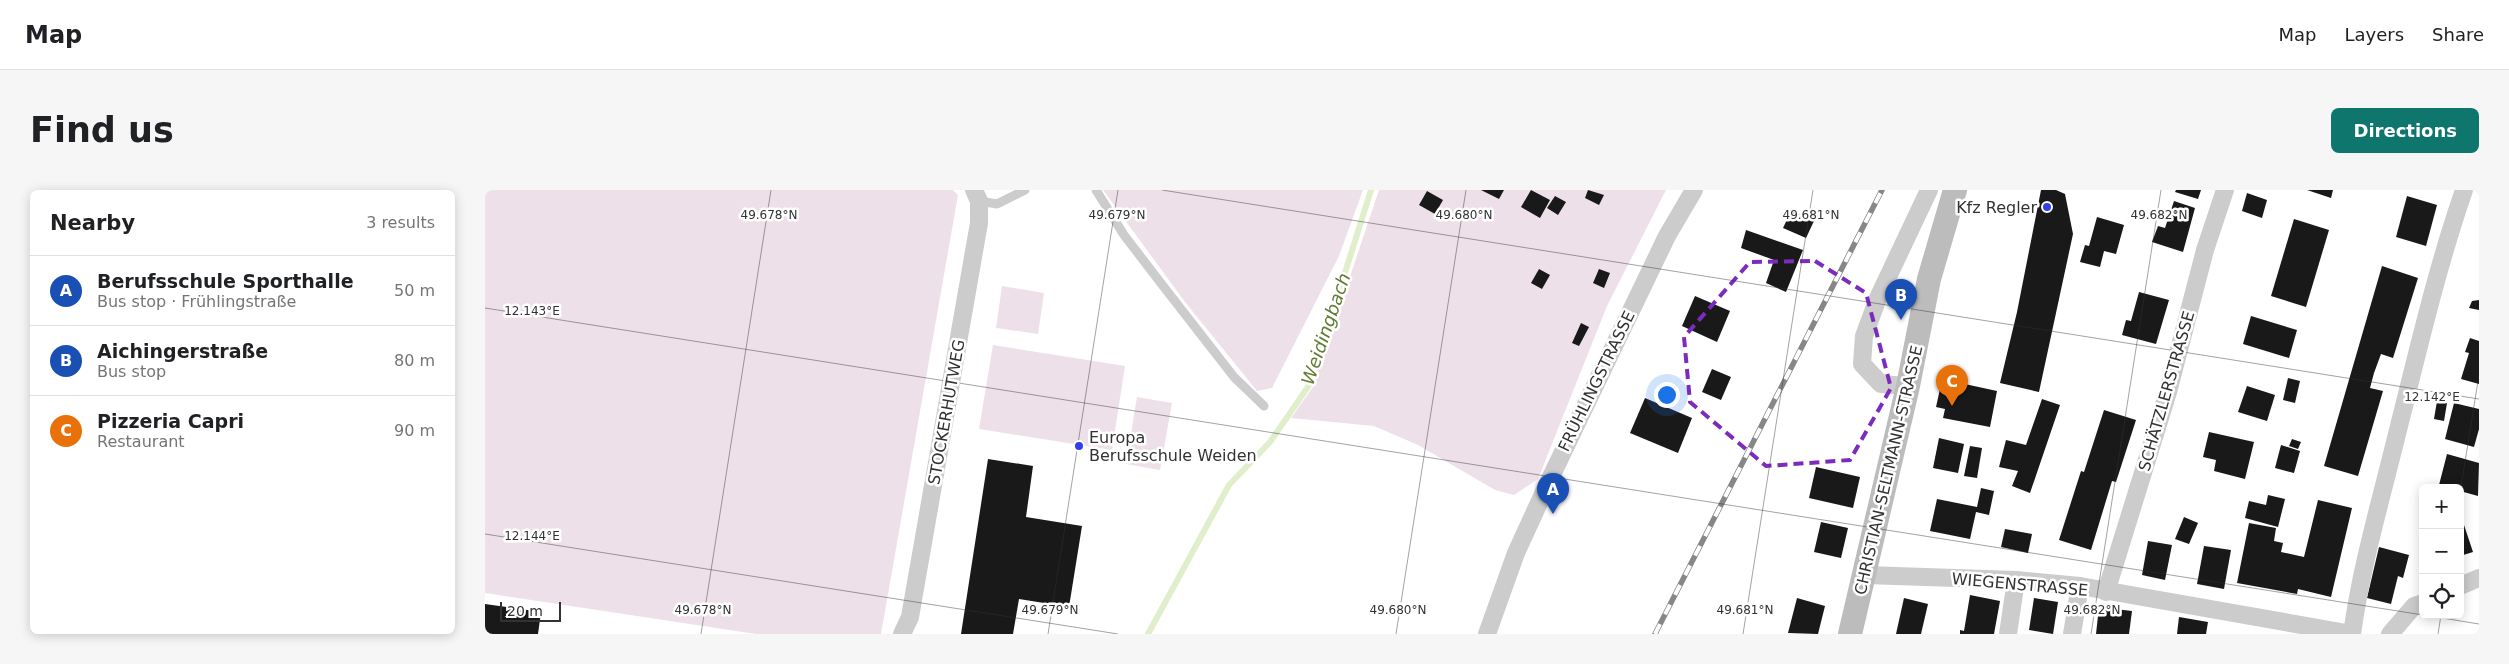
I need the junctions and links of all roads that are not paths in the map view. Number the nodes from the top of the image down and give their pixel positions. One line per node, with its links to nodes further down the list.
1 (1025, 190): 8 (lane)
2 (1096, 190): 10 (lane)
3 (1695, 190): 19 (street, FRÜHLINGSTRASSE)
4 (1929, 190): 9 (street)
5 (1955, 190): 9 (main road, CHRISTIAN-SELTMANN-STRASSE)
6 (2225, 190): 16 (street, SCHÄTZLERSTRASSE)
7 (2464, 190): 23 (street)
8 (977, 196): 18 (street, STOCKERHUTWEG)
9 (1908, 386): 11 (main road, CHRISTIAN-SELTMANN-STRASSE)
10 (1264, 406)
11 (1865, 575): 13 (street, WIEGENSTRASSE); 20 (main road, CHRISTIAN-SELTMANN-STRASSE)
12 (2479, 578): 14 (street)
13 (2016, 580): 15 (street, WIEGENSTRASSE); 21 (street)
14 (2464, 584)
15 (2080, 586): 16 (street, WIEGENSTRASSE); 22 (street)
16 (2106, 592): 23 (street, WIEGENSTRASSE)
17 (2419, 604): 24 (street)
18 (902, 634)
19 (1487, 634)
20 (1850, 634)
21 (2008, 634)
22 (2073, 634)
23 (2352, 634)
24 (2390, 634)

